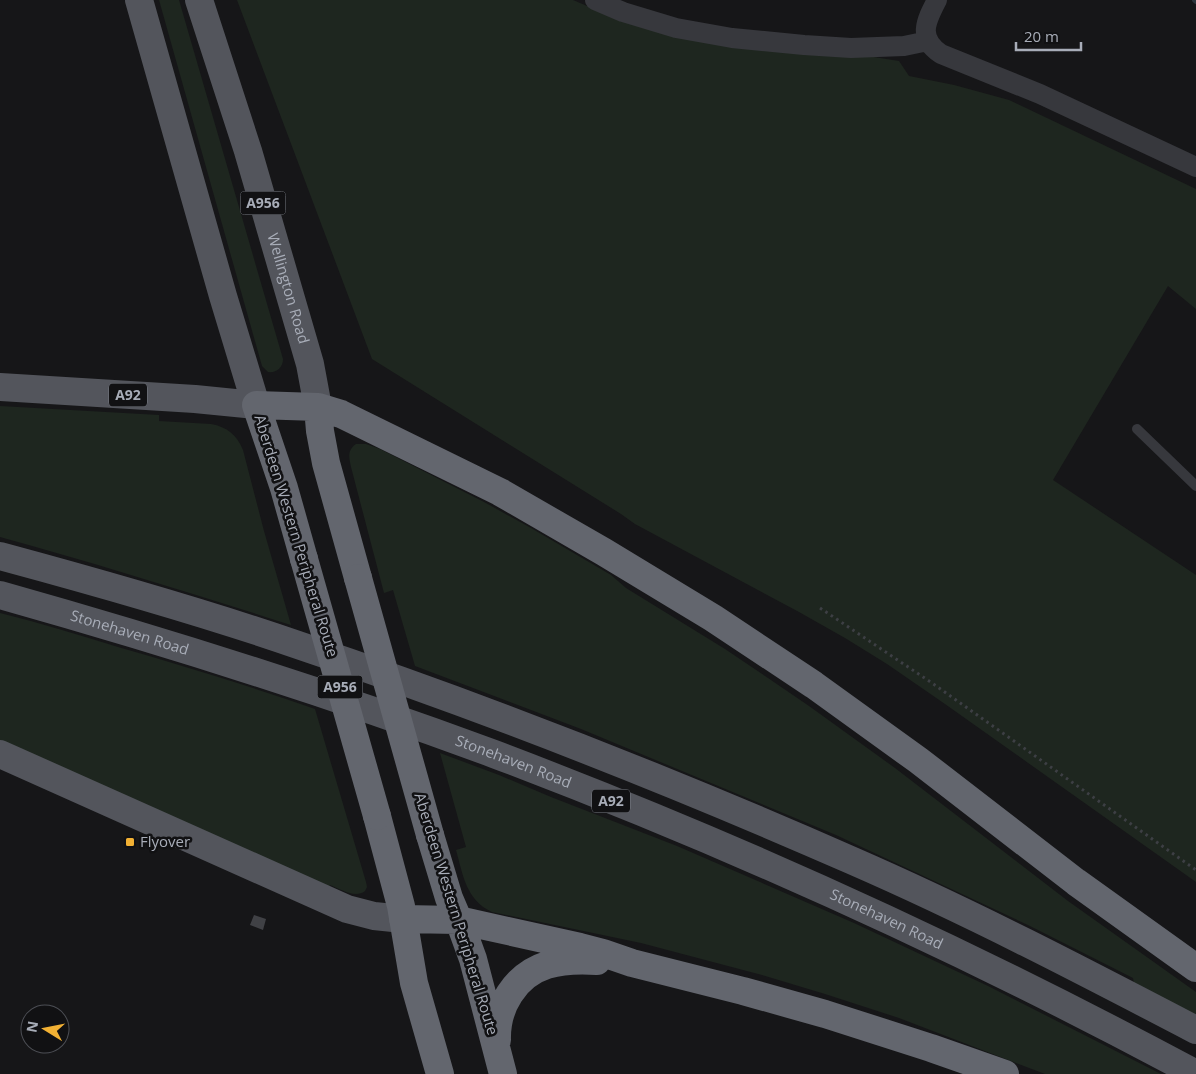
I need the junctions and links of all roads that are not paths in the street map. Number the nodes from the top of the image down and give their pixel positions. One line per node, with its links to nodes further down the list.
1 (139, 0): 8 (main road, A956)
2 (199, 0): 9 (main road, Wellington Road / A956)
3 (594, 0): 5 (street)
4 (937, 0): 5 (street)
5 (928, 41): 6 (street)
6 (1196, 166)
7 (0, 387): 8 (main road, A92)
8 (256, 405): 9 (highway, A92); 15 (highway, Aberdeen Western Peripheral Route / A956, bridge)
9 (318, 407): 16 (highway, Aberdeen Western Peripheral Route / A956, bridge); 18 (highway, A92)
10 (1136, 429): 11 (lane)
11 (1196, 486)
12 (0, 556): 19 (main road, A92)
13 (0, 596): 23 (main road, Stonehaven Road / A92)
14 (0, 754): 15 (main road)
15 (403, 919): 16 (highway); 21 (highway, Aberdeen Western Peripheral Route / A956)
16 (458, 920): 17 (highway); 20 (highway, Aberdeen Western Peripheral Route / A956)
17 (632, 963): 20 (highway); 22 (highway)
18 (1196, 968)
19 (1196, 1030)
20 (501, 1065)
21 (440, 1074)
22 (1005, 1074)
23 (1196, 1074)

